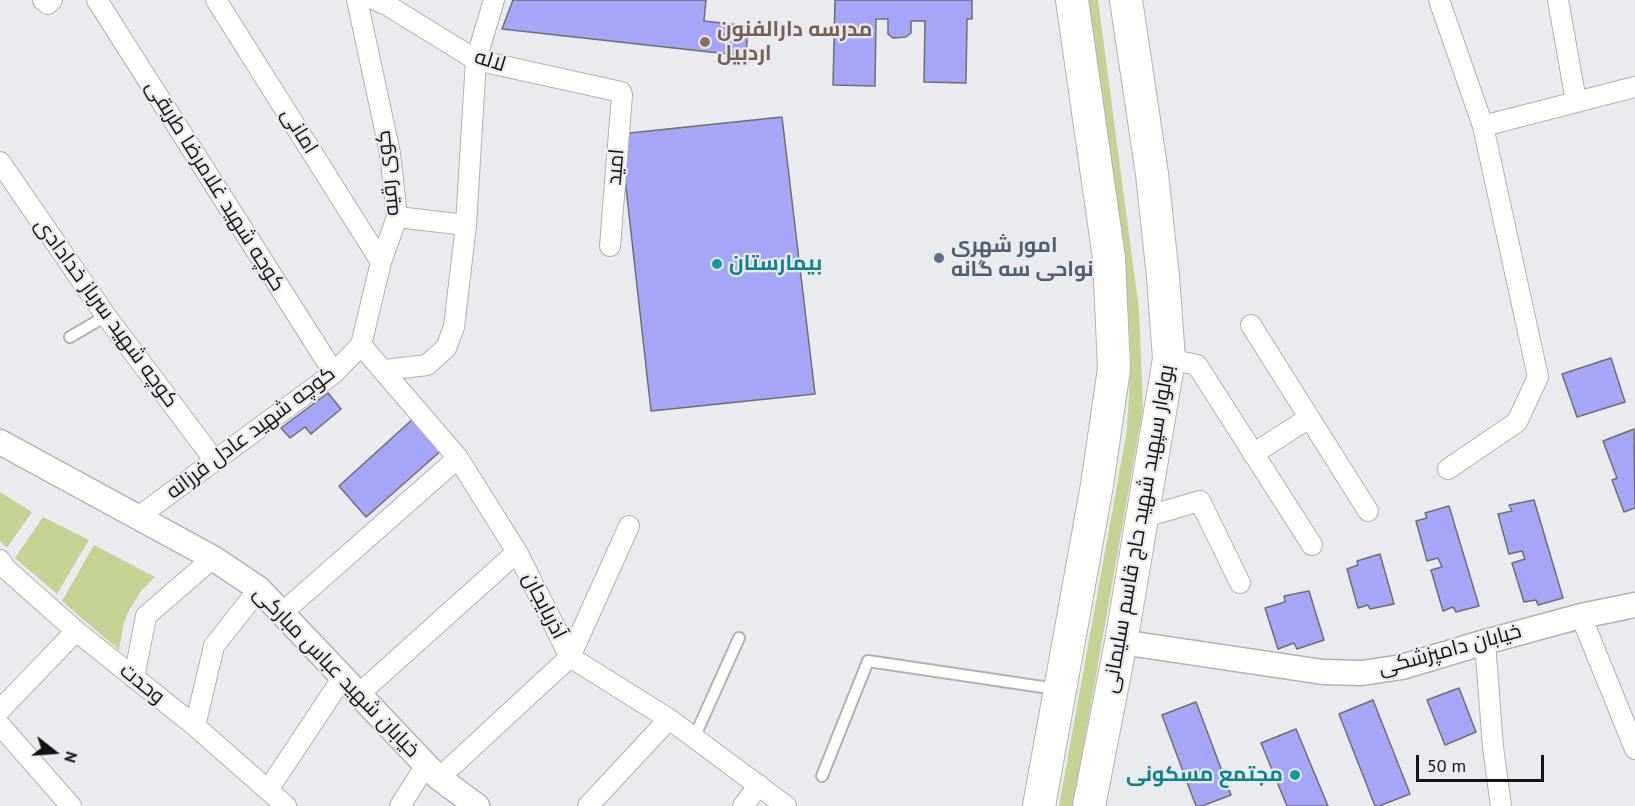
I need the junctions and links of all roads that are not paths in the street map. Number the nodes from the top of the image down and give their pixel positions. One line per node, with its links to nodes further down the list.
1 (43, 0): 2 (street)
2 (52, 0)
3 (97, 0): 28 (street, کوچه شهید غلامرضا طریقی)
4 (216, 0): 21 (street, امانی)
5 (357, 0): 18 (street, کوی رقیه)
6 (494, 0): 12 (street)
7 (1072, 0): 55 (main road)
8 (1126, 0): 26 (main road, بولوار سپهبد شهید حاج قاسم سلیمانی)
9 (1439, 0): 16 (street)
10 (1558, 0): 15 (street)
11 (384, 2): 12 (street, لاله)
12 (476, 60): 14 (street, لاله); 19 (street)
13 (1635, 87): 15 (street)
14 (617, 91): 20 (street, امید)
15 (1576, 101): 16 (street)
16 (1483, 126): 34 (street)
17 (0, 162): 22 (street, کوچه شهید سرباز خدادادی)
18 (397, 218): 19 (street); 21 (street, کوی رقیه)
19 (465, 225): 27 (street)
20 (610, 246)
21 (381, 262): 25 (street, کوی رقیه)
22 (105, 316): 24 (lane); 33 (street, کوچه شهید سرباز خدادادی)
23 (1251, 325): 29 (street)
24 (70, 338)
25 (361, 345): 27 (street, آذربایجان); 28 (street, کوچه شهید عادل فرزانه)
26 (1169, 359): 31 (street); 37 (main road, بولوار سپهبد شهید حاج قاسم سلیمانی)
27 (385, 370): 32 (street, آذربایجان)
28 (334, 373): 33 (street, کوچه شهید عادل فرزانه)
29 (1309, 418): 31 (street); 35 (street)
30 (0, 442): 36 (street, خیابان شهید عباس مبارکی)
31 (1253, 454): 39 (street)
32 (458, 458): 40 (street, آذربایجان); 46 (street)
33 (215, 461): 36 (street, کوچه شهید عادل فرزانه)
34 (1448, 469)
35 (1368, 511)
36 (138, 517): 41 (street, خیابان شهید عباس مبارکی)
37 (1142, 518): 43 (street); 50 (main road, بولوار سپهبد شهید حاج قاسم سلیمانی)
38 (629, 526): 52 (street)
39 (1312, 545)
40 (517, 552): 52 (street, آذربایجان); 54 (street)
41 (213, 558): 44 (street, خیابان شهید عباس مبارکی); 53 (street)
42 (0, 560): 48 (street, وحدت)
43 (1240, 583)
44 (259, 589): 46 (street, خیابان شهید عباس مبارکی); 59 (street)
45 (1635, 605): 47 (street, خیابان دامپزشکی)
46 (282, 614): 54 (street, خیابان شهید عباس مبارکی)
47 (1581, 616): 51 (street, خیابان دامپزشکی); 61 (street)
48 (76, 632): 53 (street, وحدت); 56 (street)
49 (739, 638): 60 (lane)
50 (1121, 642): 51 (street, خیابان دامپزشکی); 74 (main road, بولوار سپهبد شهید حاج قاسم سلیمانی)
51 (1485, 642): 75 (street)
52 (570, 657): 57 (street, آذربایجان); 62 (street)
53 (134, 678): 59 (street, وحدت)
54 (351, 685): 62 (street, خیابان شهید عباس مبارکی); 65 (street)
55 (1059, 689): 63 (lane); 73 (main road)
56 (0, 710)
57 (669, 719): 60 (street, آذربایجان); 70 (street)
58 (0, 725): 66 (street)
59 (195, 726): 65 (street, وحدت)
60 (694, 738): 64 (street, آذربایجان)
61 (1635, 749)
62 (433, 772): 68 (street); 69 (street, خیابان شهید عباس مبارکی)
63 (822, 776)
64 (759, 785): 71 (street); 72 (street, آذربایجان)
65 (267, 790): 67 (street, وحدت)
66 (72, 806)
67 (286, 806)
68 (400, 806)
69 (477, 806)
70 (588, 806)
71 (743, 806)
72 (786, 806)
73 (1039, 806)
74 (1089, 806)
75 (1501, 806)

